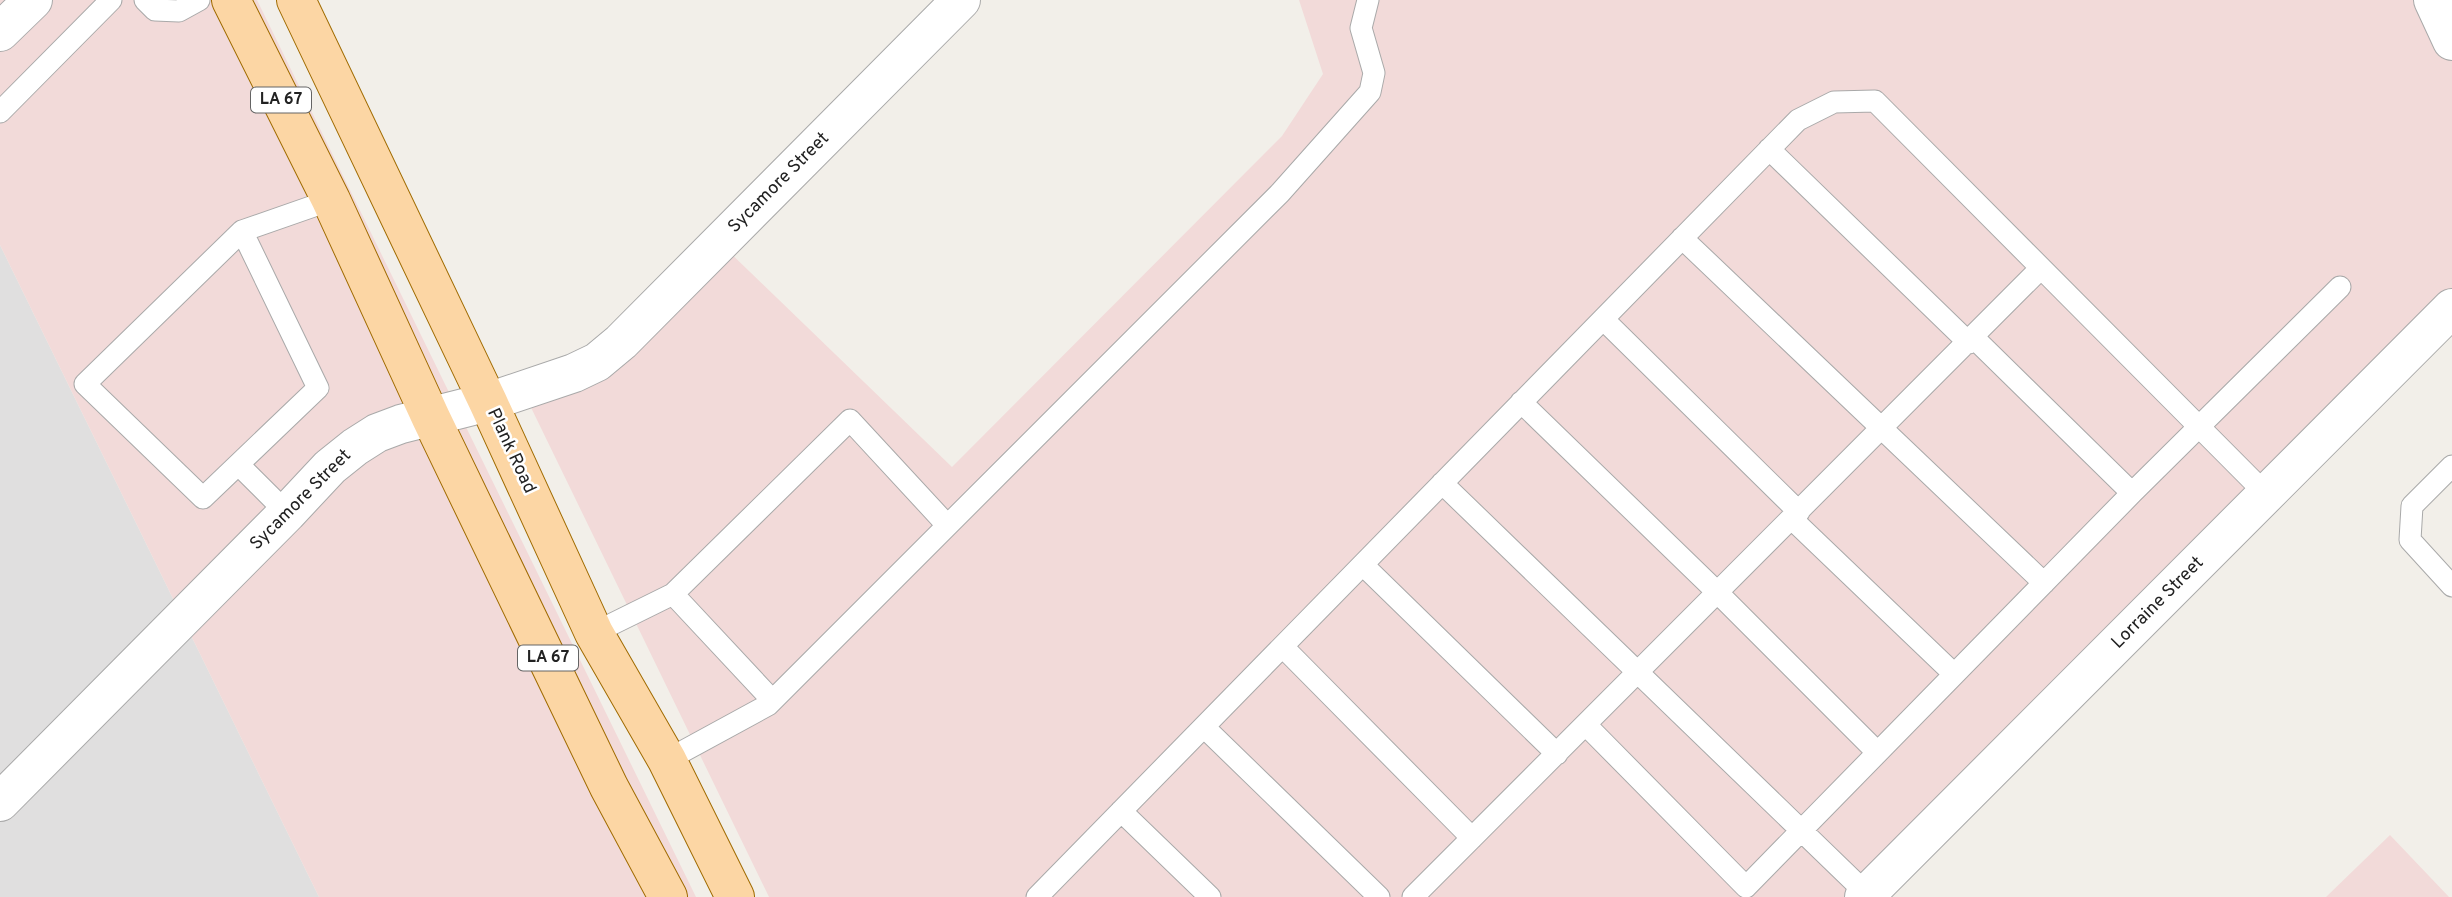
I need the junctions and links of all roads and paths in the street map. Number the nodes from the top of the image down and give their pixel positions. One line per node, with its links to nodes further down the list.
1 (33, 0): 10 (street)
2 (111, 0): 12 (lane)
3 (145, 0): 4 (lane)
4 (199, 0)
5 (230, 0): 14 (main road, LA 67)
6 (296, 0): 22 (main road, Plank Road / LA 67)
7 (961, 0): 22 (street, Sycamore Street)
8 (1368, 0): 34 (lane)
9 (2433, 0): 11 (street)
10 (0, 32)
11 (2452, 41)
12 (0, 111)
13 (1769, 149): 16 (lane); 17 (lane); 21 (lane)
14 (331, 200): 15 (lane); 24 (main road, LA 67)
15 (242, 231): 27 (lane); 27 (lane)
16 (1682, 238): 20 (lane); 26 (lane)
17 (2041, 268): 21 (lane); 25 (lane)
18 (2340, 288): 25 (lane)
19 (2452, 308): 31 (street, Lorraine Street)
20 (1603, 319): 23 (lane); 33 (lane)
21 (1971, 340): 26 (lane); 30 (lane)
22 (488, 402): 24 (street, Sycamore Street); 40 (main road, Plank Road / LA 67)
23 (1521, 402): 29 (lane); 38 (lane)
24 (431, 418): 32 (street, Sycamore Street); 56 (main road, LA 67)
25 (2199, 427): 30 (lane); 31 (lane)
26 (1881, 430): 33 (lane); 36 (lane)
27 (239, 465): 32 (lane)
28 (2452, 466): 37 (lane)
29 (1442, 483): 35 (lane); 42 (lane)
30 (2132, 493): 36 (lane)
31 (2266, 494): 54 (street, Lorraine Street)
32 (287, 513): 50 (street, Sycamore Street)
33 (1795, 515): 38 (lane); 43 (lane)
34 (947, 525): 39 (lane); 44 (lane)
35 (1363, 565): 41 (lane); 48 (lane)
36 (2044, 583): 43 (lane)
37 (2452, 586)
38 (1718, 593): 42 (lane); 47 (lane)
39 (673, 594): 40 (lane); 44 (lane)
40 (594, 633): 49 (main road, Plank Road / LA 67)
41 (1283, 647): 46 (lane); 53 (lane)
42 (1638, 673): 45 (lane); 52 (lane)
43 (1954, 674): 47 (lane)
44 (772, 700): 49 (lane)
45 (1586, 725): 48 (lane); 52 (lane)
46 (1204, 727): 51 (lane); 59 (lane)
47 (1877, 752): 52 (lane)
48 (1557, 754): 53 (lane)
49 (667, 760): 57 (main road, Plank Road / LA 67)
50 (0, 802)
51 (1121, 811): 55 (lane); 58 (lane)
52 (1802, 830): 54 (lane)
53 (1472, 838): 60 (lane)
54 (1865, 895)
55 (1042, 896)
56 (668, 897)
57 (735, 897)
58 (1210, 897)
59 (1379, 897)
60 (1413, 897)

